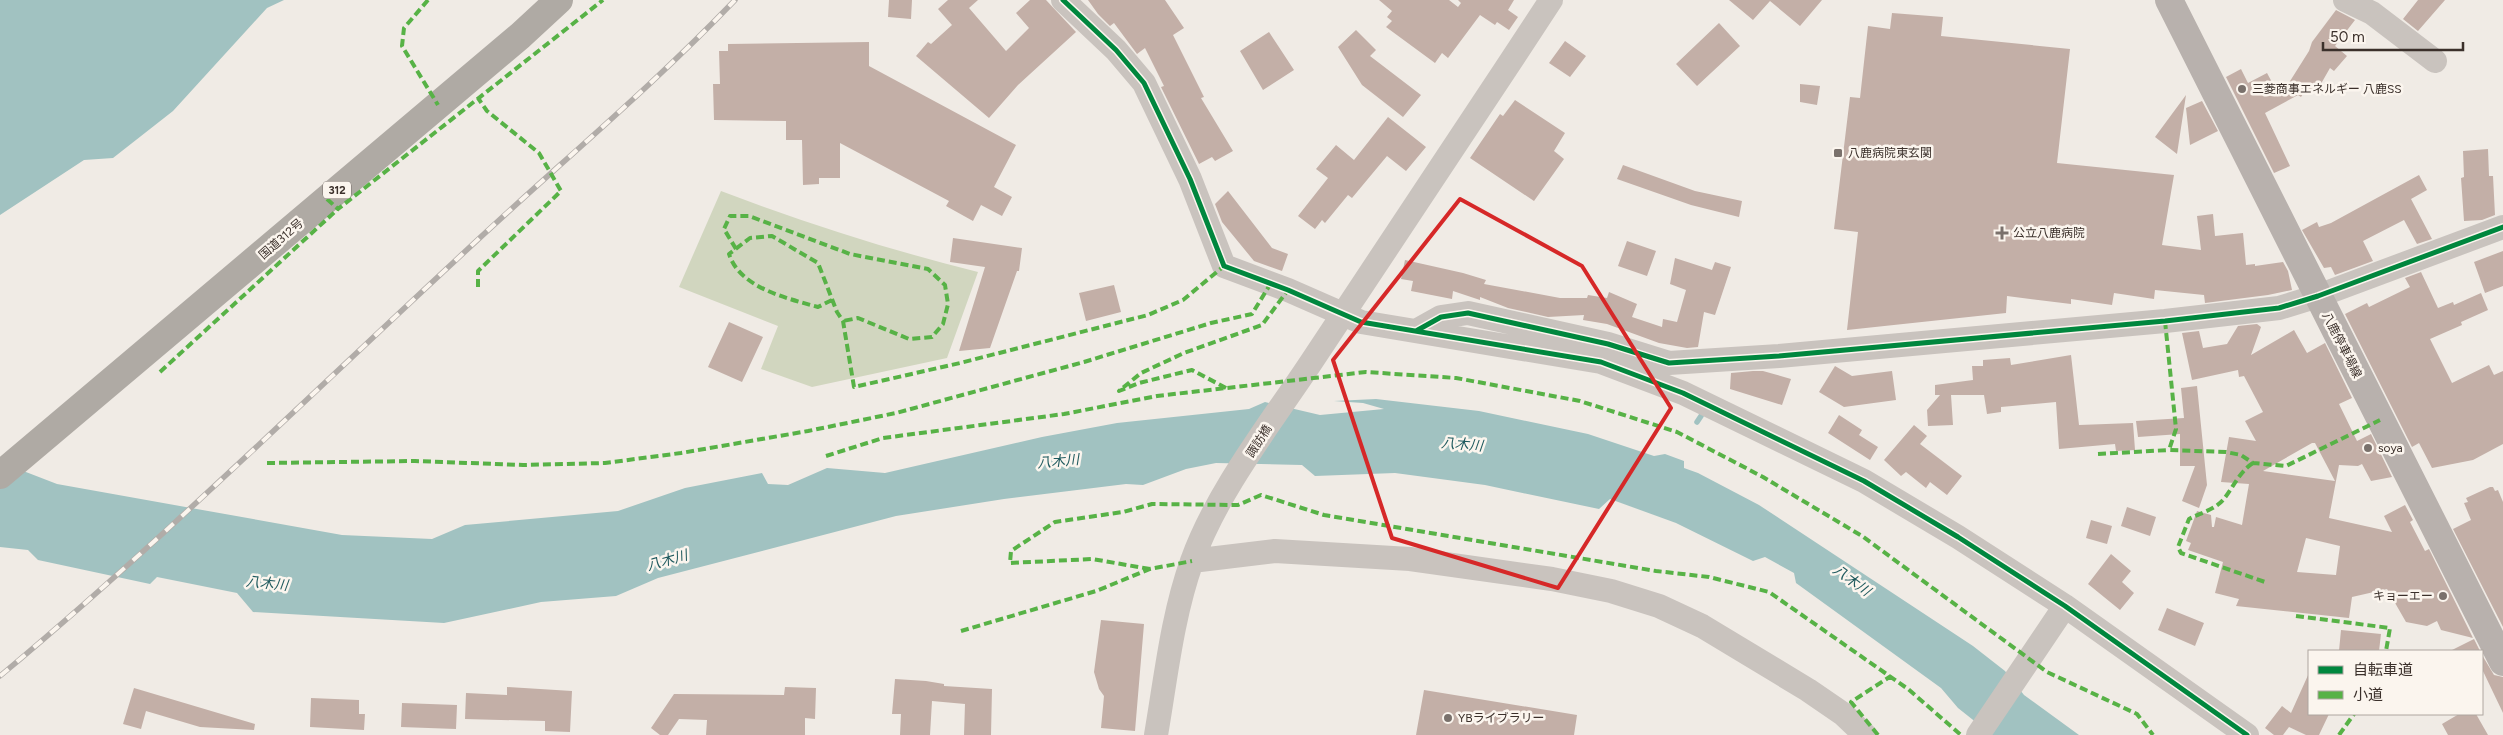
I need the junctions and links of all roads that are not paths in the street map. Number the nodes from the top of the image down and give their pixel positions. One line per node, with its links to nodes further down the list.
1 (559, 0): 11 (highway, 国道312号 / 312)
2 (1063, 0): 9 (street)
3 (1551, 0): 9 (street, 諏訪橋)
4 (2169, 0): 8 (main road, 八鹿停車場線)
5 (2345, 0): 6 (street)
6 (2435, 61)
7 (2503, 227): 8 (street)
8 (2318, 296): 10 (street); 14 (main road, 八鹿停車場線)
9 (1340, 315): 10 (street); 12 (street, 諏訪橋)
10 (1416, 331): 13 (street)
11 (0, 475)
12 (1194, 555): 15 (street, 諏訪橋); 16 (street)
13 (2061, 612): 17 (street); 18 (street)
14 (2503, 662)
15 (1156, 735)
16 (1865, 735)
17 (1978, 735)
18 (2247, 735)

